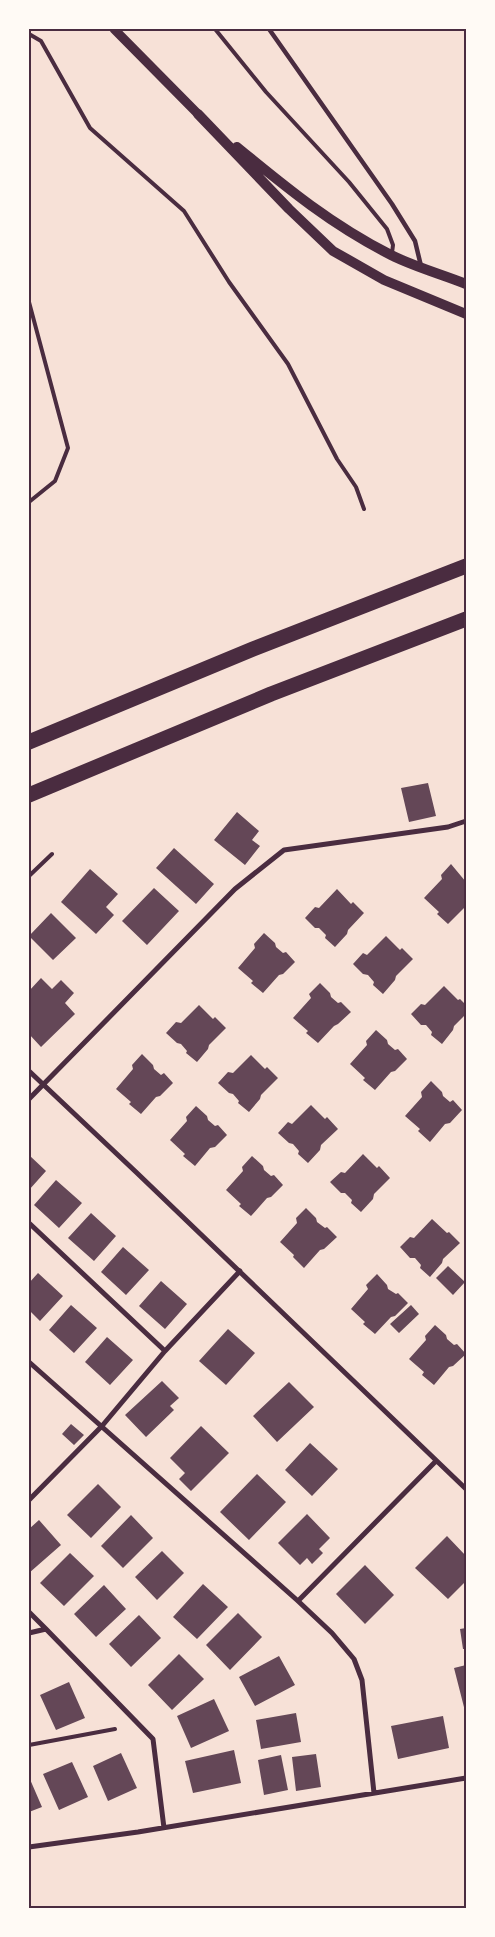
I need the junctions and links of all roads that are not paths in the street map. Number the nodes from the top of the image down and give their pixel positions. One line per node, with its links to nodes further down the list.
1 (114, 29): 5 (street)
2 (215, 29): 6 (lane)
3 (269, 29): 7 (street)
4 (29, 34): 12 (lane)
5 (198, 114): 6 (main road); 10 (main road)
6 (392, 255): 7 (main road)
7 (422, 267): 8 (main road)
8 (466, 284)
9 (29, 302): 11 (lane)
10 (466, 314)
11 (29, 502)
12 (364, 508)
13 (466, 566): 15 (highway)
14 (466, 619): 16 (highway)
15 (29, 742)
16 (29, 795)
17 (466, 821): 21 (street)
18 (52, 854): 19 (lane)
19 (29, 876)
20 (29, 1071): 21 (street)
21 (43, 1084): 22 (street); 24 (street)
22 (29, 1099)
23 (29, 1223): 25 (street)
24 (240, 1271): 25 (street); 28 (street)
25 (165, 1351): 27 (street)
26 (30, 1365): 27 (street)
27 (102, 1426): 30 (street); 31 (street)
28 (436, 1460): 29 (street); 31 (street)
29 (466, 1490)
30 (29, 1500)
31 (298, 1601): 38 (street)
32 (29, 1612): 33 (street)
33 (46, 1629): 34 (street); 39 (street)
34 (29, 1633)
35 (115, 1729): 36 (lane)
36 (29, 1745)
37 (466, 1778): 38 (street)
38 (374, 1793): 39 (street)
39 (164, 1828): 40 (street)
40 (29, 1847)

